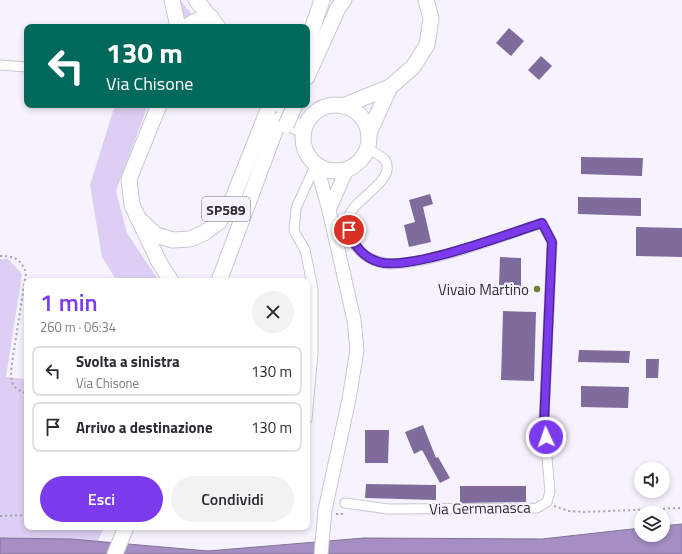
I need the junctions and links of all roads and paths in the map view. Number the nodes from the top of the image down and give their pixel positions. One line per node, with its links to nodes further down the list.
1 (172, 0): 7 (main road)
2 (196, 0): 9 (main road)
3 (315, 0): 10 (main road)
4 (322, 0): 11 (main road)
5 (344, 0): 14 (main road)
6 (426, 0): 15 (main road)
7 (177, 24)
8 (191, 24): 9 (main road)
9 (213, 24)
10 (303, 24)
11 (310, 35)
12 (0, 65): 13 (street)
13 (24, 67)
14 (310, 70)
15 (390, 87): 16 (main road); 25 (main road)
16 (343, 106): 23 (main road); 25 (main road)
17 (310, 107): 23 (main road)
18 (158, 108): 31 (main road)
19 (272, 108): 31 (main road, SP589)
20 (275, 108): 26 (main road, SP589)
21 (284, 108): 24 (main road)
22 (293, 108): 24 (main road, bridge)
23 (321, 108): 26 (main road)
24 (282, 123): 35 (main road)
25 (369, 133): 27 (main road)
26 (303, 135): 28 (main road, SP589)
27 (367, 148): 29 (main road); 39 (street, Via Germanasca)
28 (316, 164): 29 (main road); 30 (main road); 37 (street)
29 (347, 169): 30 (main road)
30 (329, 210): 46 (main road, bridge)
31 (137, 217): 34 (main road)
32 (0, 256): 33 (path)
33 (25, 278)
34 (169, 278)
35 (219, 278)
36 (24, 287): 38 (path)
37 (310, 386)
38 (24, 393)
39 (547, 502): 40 (street, Via Germanasca); 41 (path)
40 (345, 503)
41 (682, 508)
42 (24, 515): 43 (path)
43 (0, 516)
44 (125, 530): 45 (main road)
45 (115, 554)
46 (320, 554)

